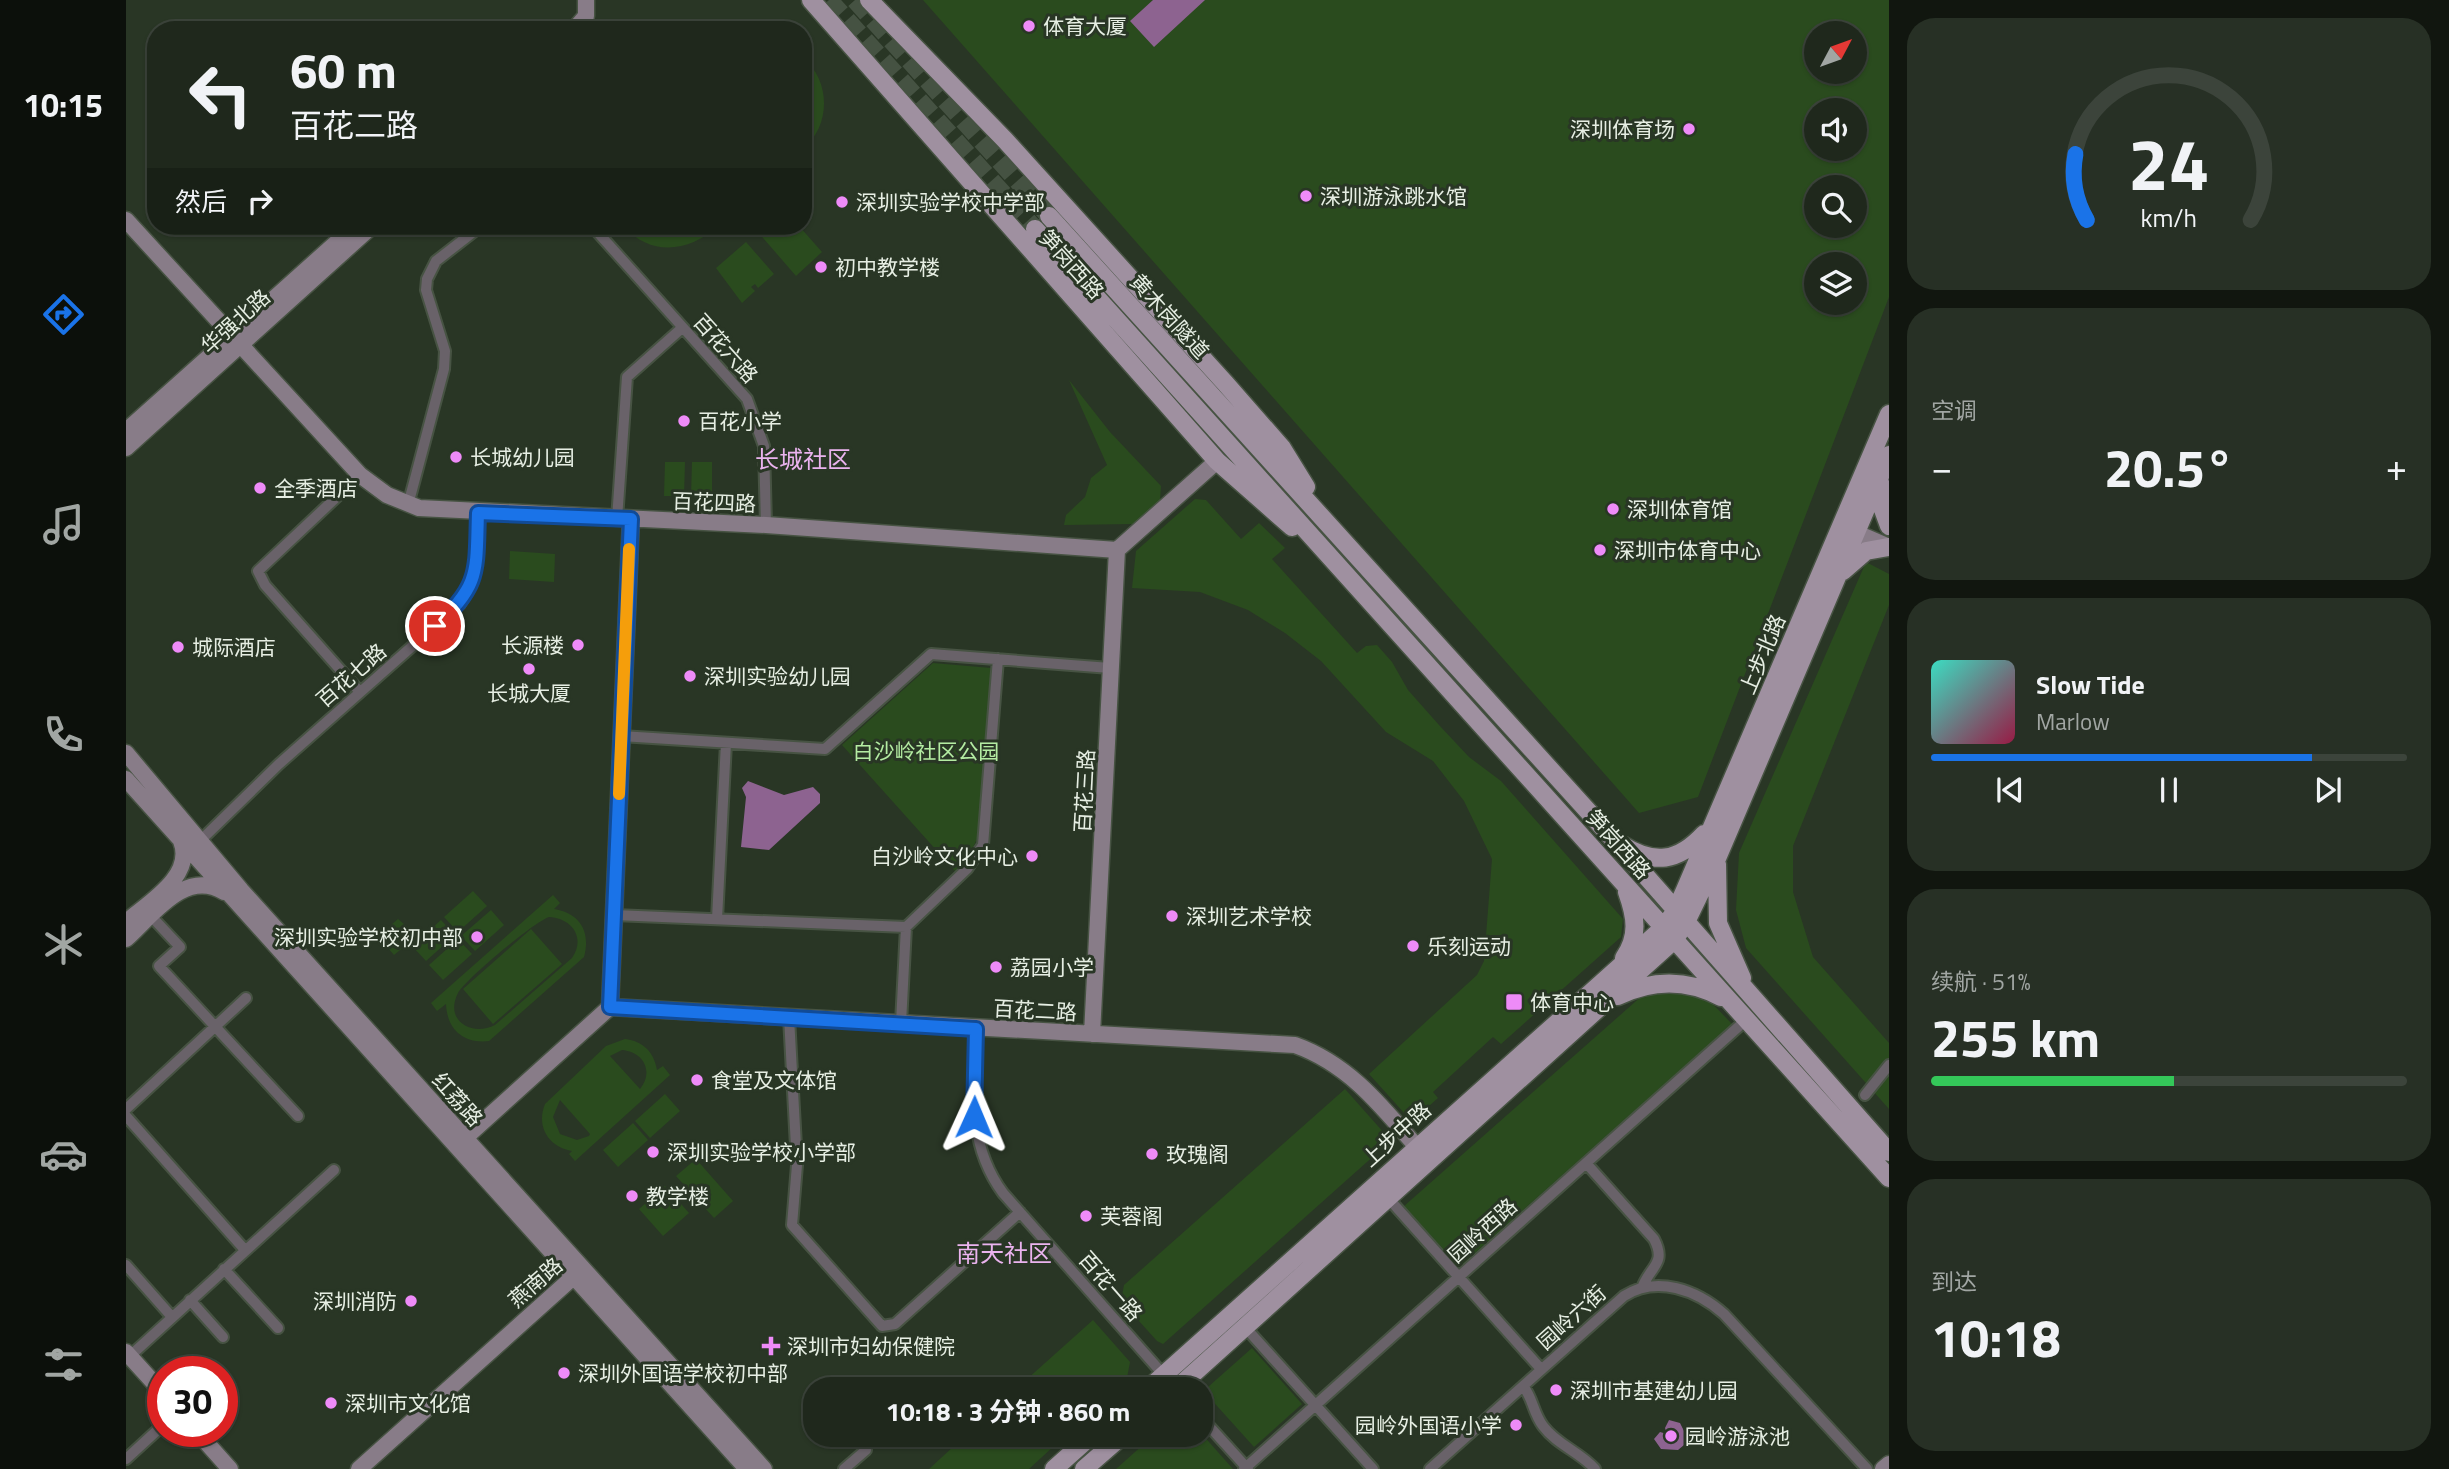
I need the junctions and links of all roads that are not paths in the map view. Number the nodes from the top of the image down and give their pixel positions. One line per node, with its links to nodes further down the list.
1 (586, 0): 5 (street)
2 (594, 0): 6 (street)
3 (811, 0): 22 (main road, 笋岗西路)
4 (869, 0): 31 (main road, 笋岗西路)
5 (582, 21)
6 (592, 21)
7 (1049, 216): 18 (main road, 黄木岗隧道)
8 (126, 220): 15 (street, 百花四路)
9 (1035, 229): 21 (main road, 黄木岗隧道)
10 (346, 235): 15 (street, 华强北路)
11 (361, 235): 15 (street, 华强北路)
12 (469, 235): 25 (street)
13 (600, 235): 14 (street, 百花六路)
14 (682, 328): 27 (street); 28 (street, 百花六路)
15 (236, 341): 17 (street, 华强北路); 19 (street, 华强北路); 23 (street, 百花四路)
16 (1889, 414): 29 (main road, 上步北路)
17 (126, 431)
18 (1257, 446): 31 (main road, 笋岗西路)
19 (126, 448)
20 (1889, 455): 24 (main road, 上步北路)
21 (1242, 459): 32 (main road, 笋岗西路)
22 (1217, 461): 32 (main road, 笋岗西路); 34 (street)
23 (360, 475): 25 (street, 百花四路); 38 (street)
24 (1880, 477): 29 (main road, 上步北路); 30 (main road)
25 (408, 505): 26 (street, 百花四路)
26 (478, 513): 27 (street, 百花四路); 38 (street, 百花七路)
27 (624, 519): 28 (street, 百花四路); 39 (street)
28 (766, 525): 34 (street, 百花四路)
29 (1854, 526): 33 (street); 35 (main road, 上步北路); 45 (main road, 上步北路)
30 (1889, 526)
31 (1333, 527): 42 (main road, 笋岗西路)
32 (1316, 541): 43 (main road, 笋岗西路)
33 (1889, 544): 35 (main road)
34 (1117, 550): 37 (street, 百花三路)
35 (1838, 576): 49 (main road, 上步北路)
36 (998, 659): 37 (street); 40 (street); 57 (street)
37 (1110, 668): 72 (street, 百花三路)
38 (360, 692): 47 (street, 百花七路)
39 (621, 736): 40 (street); 52 (street)
40 (726, 743): 55 (street)
41 (126, 754): 47 (street, 红荔路)
42 (1541, 760): 43 (main road); 48 (main road, 笋岗西路)
43 (1526, 775): 50 (main road, 笋岗西路)
44 (126, 779): 46 (street, 红荔路)
45 (1712, 827): 48 (main road); 54 (main road, 上步北路)
46 (180, 839): 51 (street, 红荔路); 56 (street)
47 (200, 841): 78 (street, 红荔路)
48 (1615, 841): 54 (main road, 笋岗西路)
49 (1718, 856): 54 (main road, 上步北路); 64 (main road)
50 (1616, 875): 58 (main road, 笋岗西路); 60 (main road)
51 (231, 898): 53 (street); 78 (street, 红荔路)
52 (614, 915): 55 (street); 66 (street)
53 (152, 916): 59 (street); 70 (street)
54 (1680, 918): 58 (main road, 上步中路); 61 (main road, 笋岗西路)
55 (717, 919): 57 (street)
56 (126, 922)
57 (905, 927): 69 (street)
58 (1669, 934): 60 (main road, 上步中路); 62 (main road, 笋岗西路); 65 (main road, 上步中路)
59 (126, 939)
60 (1615, 970): 79 (main road, 上步中路)
61 (1734, 978): 62 (main road); 64 (main road, 笋岗西路)
62 (1725, 996): 65 (main road); 68 (main road, 笋岗西路)
63 (246, 998): 70 (street)
64 (1754, 1000): 80 (main road, 笋岗西路)
65 (1605, 1002): 84 (main road, 上步中路)
66 (610, 1007): 67 (street, 百花二路); 78 (street)
67 (789, 1017): 69 (street, 百花二路); 85 (street)
68 (1746, 1020): 81 (street, 园岭西路); 83 (main road, 笋岗西路)
69 (901, 1023): 71 (street, 百花二路)
70 (215, 1027): 75 (street); 77 (street)
71 (976, 1029): 72 (street, 百花二路); 85 (street, 百花一路)
72 (1093, 1034): 79 (street, 百花二路)
73 (1889, 1065): 74 (street)
74 (1866, 1095)
75 (126, 1109)
76 (126, 1116): 86 (street)
77 (298, 1116)
78 (460, 1142): 89 (street, 红荔路)
79 (1416, 1146): 101 (main road, 上步中路)
80 (1889, 1152)
81 (1586, 1163): 90 (street, 园岭西路); 91 (street)
82 (334, 1170): 86 (street)
83 (1889, 1178)
84 (1389, 1199): 90 (street); 94 (main road, 上步中路)
85 (1020, 1212): 100 (street, 百花一路)
86 (245, 1250): 88 (street)
87 (126, 1265): 93 (street)
88 (224, 1269): 92 (street); 95 (street)
89 (578, 1276): 116 (street, 燕南路); 117 (street, 燕南路); 118 (street, 红荔路); 119 (street, 红荔路)
90 (1458, 1277): 98 (street); 104 (street, 园岭西路)
91 (1642, 1288): 98 (street, 园岭六街); 127 (street)
92 (190, 1300): 93 (street); 96 (street)
93 (172, 1317): 97 (street)
94 (1245, 1327): 102 (main road, 上步中路); 104 (street)
95 (278, 1328)
96 (223, 1337)
97 (128, 1354): 99 (street)
98 (1541, 1370): 103 (street, 园岭六街)
99 (147, 1375)
100 (1165, 1377)
101 (1182, 1377)
102 (1184, 1377)
103 (1523, 1386): 112 (street, 园岭六街); 126 (street)
104 (1315, 1405): 113 (street, 园岭西路); 123 (street)
105 (1213, 1431): 113 (street)
106 (147, 1439): 111 (street)
107 (210, 1447): 115 (street)
108 (1079, 1447): 121 (main road)
109 (1109, 1447): 122 (main road)
110 (866, 1450): 120 (street)
111 (126, 1458): 114 (street)
112 (1441, 1459): 124 (street, 园岭六街); 125 (street)
113 (1246, 1468)
114 (136, 1469)
115 (230, 1469)
116 (359, 1469)
117 (371, 1469)
118 (747, 1469)
119 (764, 1469)
120 (844, 1469)
121 (1054, 1469)
122 (1084, 1469)
123 (1373, 1469)
124 (1430, 1469)
125 (1450, 1469)
126 (1595, 1469)
127 (1867, 1469)

